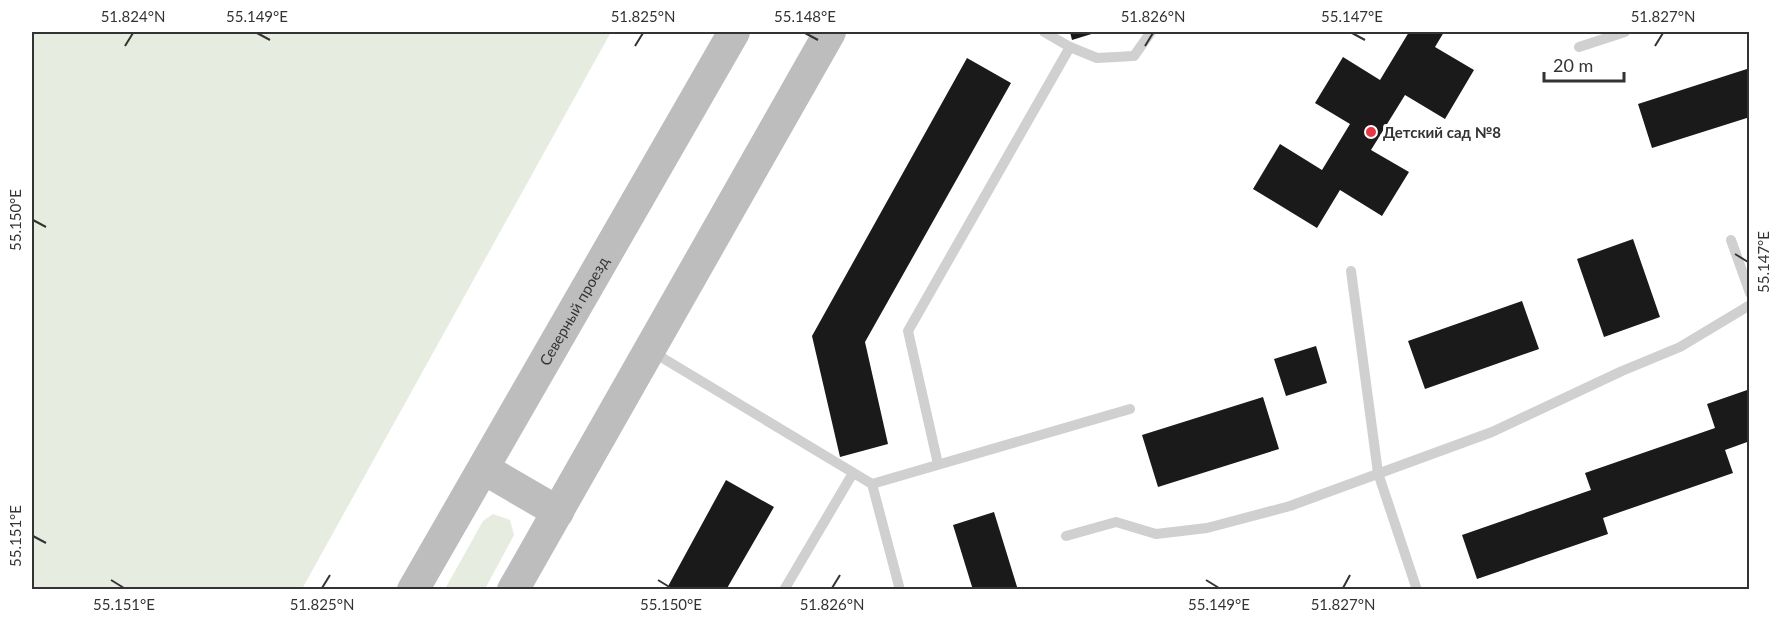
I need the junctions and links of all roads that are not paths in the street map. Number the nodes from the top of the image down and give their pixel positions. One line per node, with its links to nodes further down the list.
1 (734, 32): 15 (main road, Северный проезд)
2 (830, 32): 12 (main road)
3 (1044, 32): 6 (lane)
4 (1151, 32): 6 (lane)
5 (1625, 32): 7 (lane)
6 (1070, 47): 14 (lane)
7 (1580, 47)
8 (1731, 240): 10 (lane)
9 (1351, 271): 17 (lane)
10 (1749, 292)
11 (1749, 305): 17 (lane)
12 (650, 350): 16 (lane); 19 (main road)
13 (1130, 409): 14 (lane)
14 (938, 464): 18 (lane)
15 (484, 469): 19 (main road); 21 (main road, Северный проезд)
16 (853, 472): 18 (lane); 23 (lane)
17 (1378, 473): 20 (lane); 25 (lane)
18 (872, 484): 24 (lane)
19 (558, 512): 22 (main road)
20 (1066, 536)
21 (413, 590)
22 (513, 590)
23 (784, 590)
24 (900, 590)
25 (1417, 590)

